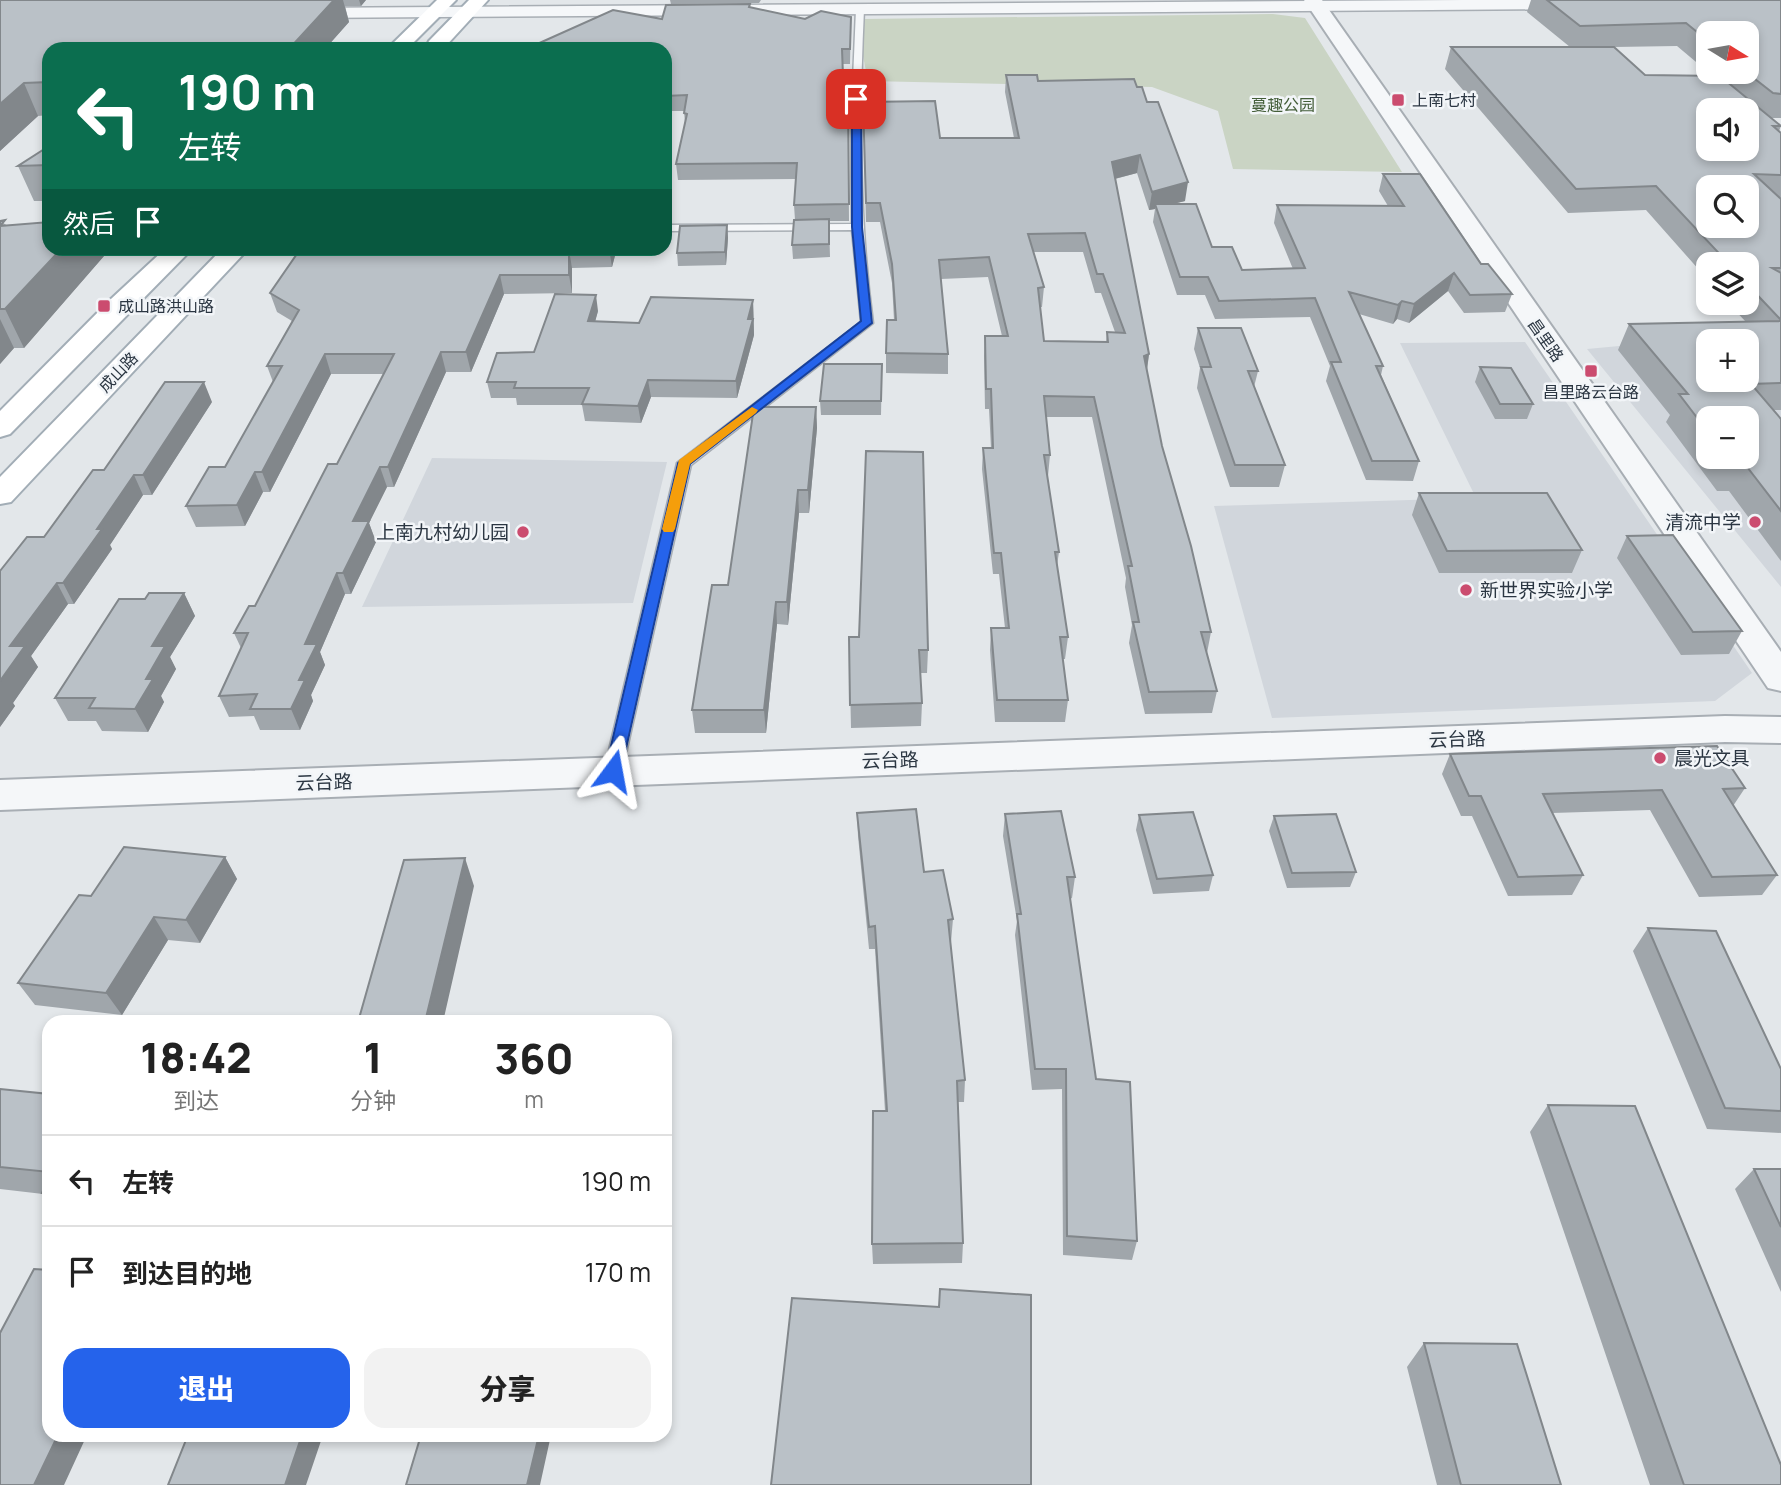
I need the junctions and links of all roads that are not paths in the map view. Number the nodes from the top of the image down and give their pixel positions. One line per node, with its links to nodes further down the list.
1 (1315, 3): 2 (street); 5 (street); 15 (street, 昌里路)
2 (1592, 4)
3 (442, 6): 4 (street); 6 (street); 7 (main road)
4 (474, 6): 5 (street); 8 (main road)
5 (860, 9): 9 (lane)
6 (288, 14)
7 (403, 42)
8 (439, 42)
9 (857, 227): 10 (lane); 17 (lane)
10 (672, 228)
11 (172, 256): 13 (main road)
12 (229, 256): 14 (main road, 成山路)
13 (0, 428)
14 (0, 495)
15 (1781, 679)
16 (1781, 730): 17 (street, 云台路)
17 (613, 771): 18 (street, 云台路)
18 (0, 795)

